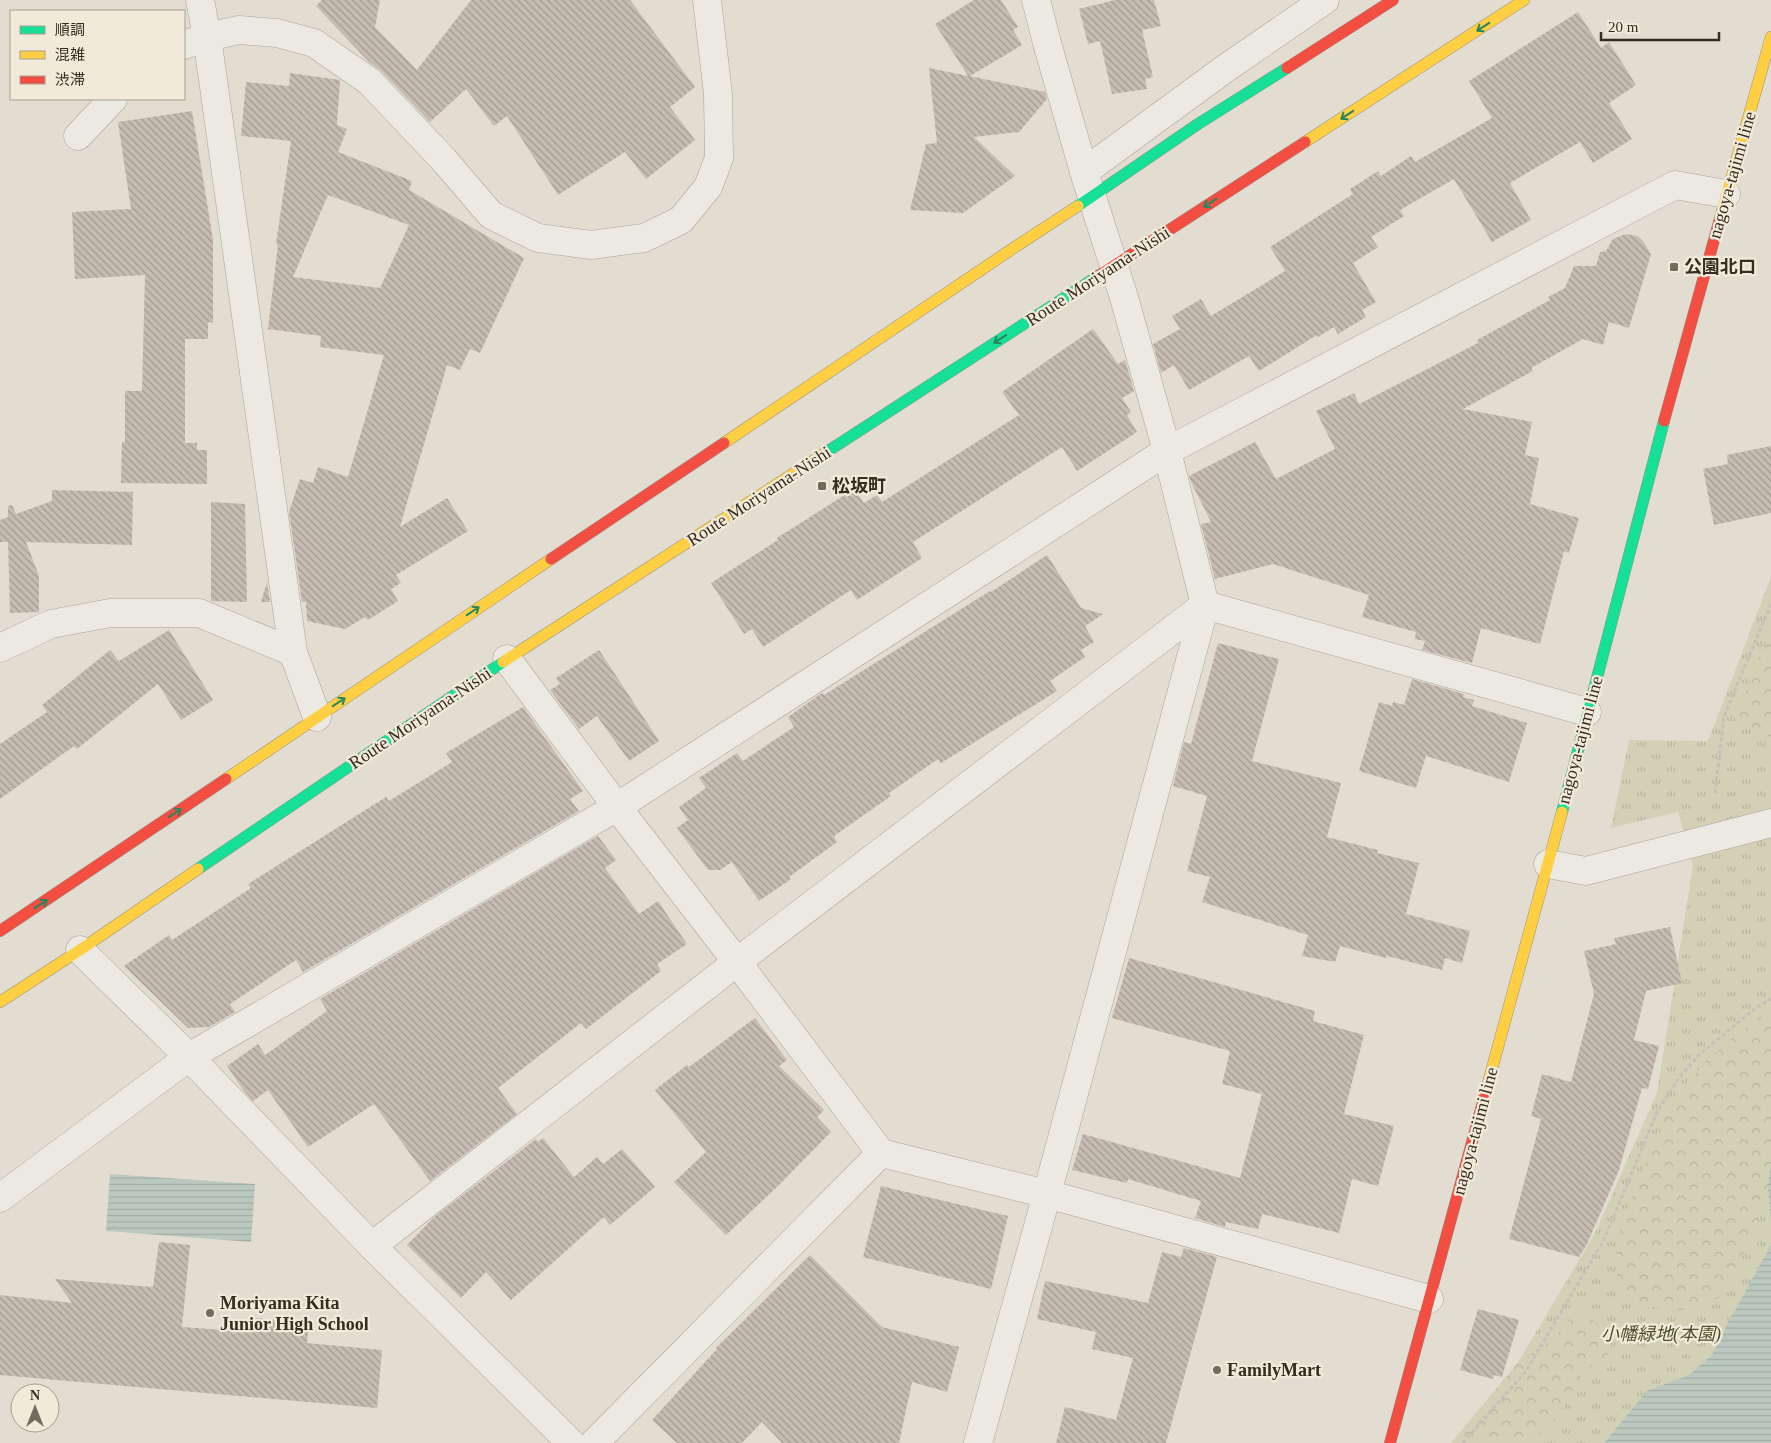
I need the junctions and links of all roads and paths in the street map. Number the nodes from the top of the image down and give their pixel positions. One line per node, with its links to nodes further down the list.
1 (200, 0): 8 (street)
2 (707, 0): 8 (street)
3 (1036, 0): 12 (street)
4 (1325, 0): 12 (street)
5 (1393, 0): 12 (main road)
6 (1524, 0): 14 (main road, Route Moriyama-Nishi, one-way to 14)
7 (1771, 37): 9 (main road, nagoya-tajimi line)
8 (195, 41): 19 (street)
9 (1762, 98): 13 (main road, nagoya-tajimi line)
10 (112, 100): 11 (street)
11 (78, 136)
12 (1088, 185): 14 (street); 22 (main road, one-way to 12)
13 (1726, 194): 15 (street); 21 (main road, nagoya-tajimi line)
14 (1114, 266): 15 (street); 20 (main road, Route Moriyama-Nishi, one-way to 20)
15 (1167, 450): 17 (street); 24 (street)
16 (1771, 604): 23 (path)
17 (1204, 605): 21 (street); 29 (street); 34 (street)
18 (0, 648): 19 (street)
19 (293, 652): 22 (street)
20 (507, 659): 24 (street); 28 (main road, Route Moriyama-Nishi)
21 (1587, 712): 26 (main road, nagoya-tajimi line)
22 (317, 717): 27 (main road, one-way to 22)
23 (1715, 793)
24 (617, 807): 29 (street); 32 (street)
25 (1771, 822): 26 (street)
26 (1548, 864): 37 (main road, nagoya-tajimi line)
27 (0, 931)
28 (80, 950): 31 (main road, Route Moriyama-Nishi); 32 (street)
29 (738, 962): 33 (street); 36 (street)
30 (1771, 999): 42 (path)
31 (0, 1002)
32 (189, 1058): 35 (street); 36 (street)
33 (881, 1153): 34 (street); 39 (street)
34 (1047, 1194): 37 (street); 40 (street)
35 (0, 1198)
36 (372, 1246): 38 (street)
37 (1429, 1299): 41 (main road, nagoya-tajimi line)
38 (571, 1443)
39 (594, 1443)
40 (978, 1443)
41 (1390, 1443)
42 (1463, 1443)

